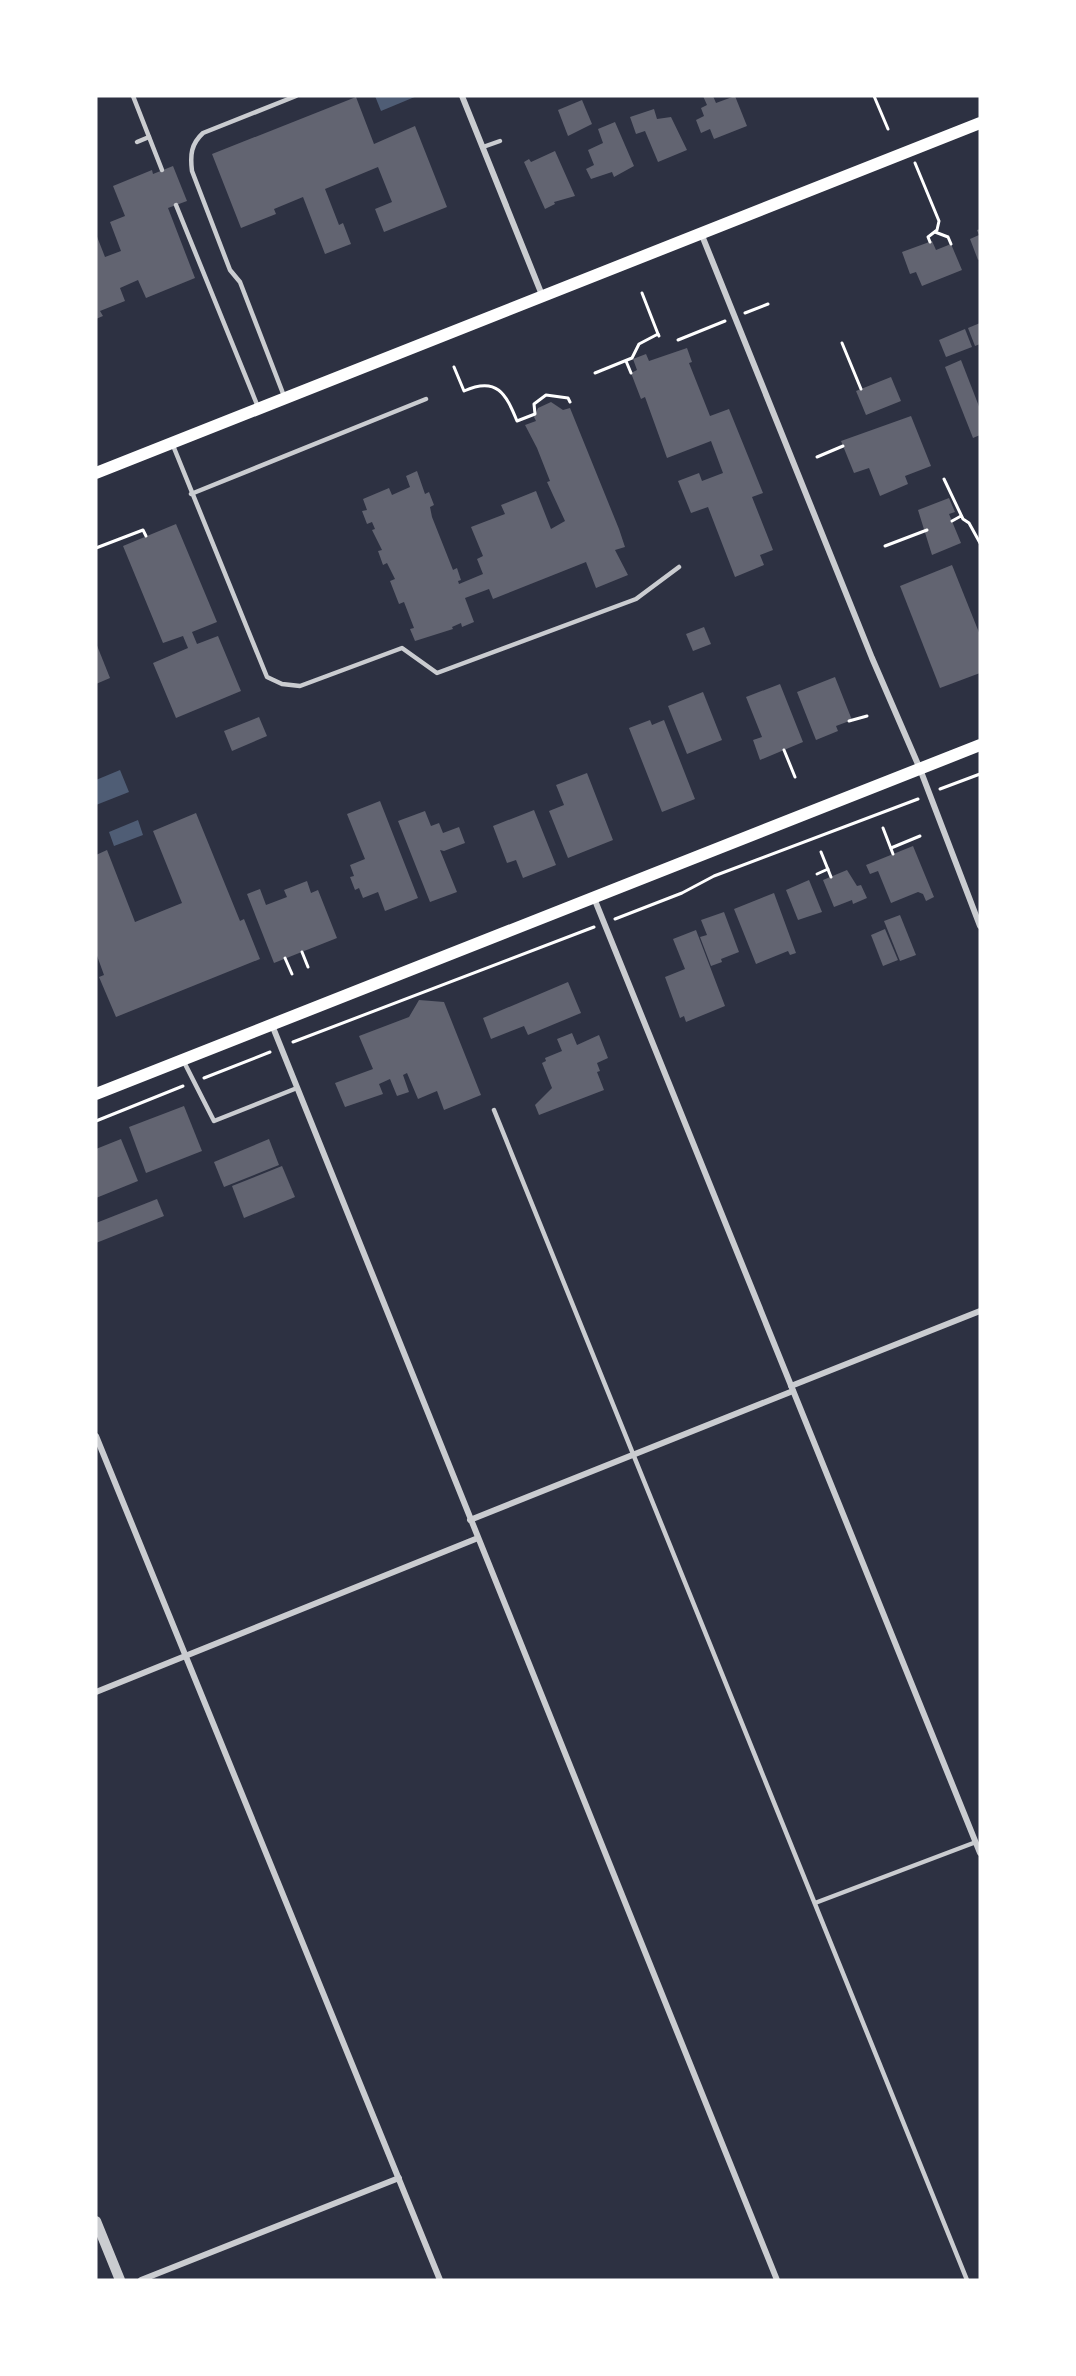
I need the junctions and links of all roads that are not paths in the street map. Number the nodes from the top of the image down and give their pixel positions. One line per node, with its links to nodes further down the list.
1 (133, 96): 5 (lane)
2 (296, 96): 13 (lane)
3 (462, 96): 8 (street)
4 (980, 123): 11 (main road)
5 (149, 137): 7 (lane); 9 (lane)
6 (500, 141): 8 (lane)
7 (137, 142)
8 (483, 147): 12 (street)
9 (162, 170)
10 (176, 205): 15 (lane)
11 (700, 233): 12 (main road); 21 (street)
12 (542, 295): 13 (main road)
13 (285, 397): 15 (main road)
14 (426, 399): 18 (lane)
15 (259, 409): 16 (main road)
16 (172, 443): 17 (main road); 18 (lane)
17 (96, 473)
18 (191, 494): 19 (lane)
19 (679, 567)
20 (980, 745): 21 (main road)
21 (920, 769): 22 (main road); 23 (street)
22 (594, 898): 24 (main road); 30 (street)
23 (980, 926)
24 (272, 1024): 25 (main road); 26 (street)
25 (183, 1060): 26 (lane); 27 (main road)
26 (297, 1088): 33 (street)
27 (96, 1094)
28 (494, 1110): 32 (lane)
29 (980, 1311): 30 (street)
30 (792, 1388): 32 (street); 37 (street)
31 (96, 1436): 35 (street)
32 (634, 1455): 33 (street); 39 (lane)
33 (470, 1520): 34 (street)
34 (478, 1538): 35 (street); 45 (street)
35 (186, 1655): 36 (street); 40 (street)
36 (96, 1692)
37 (975, 1842): 38 (street); 39 (lane)
38 (980, 1853)
39 (814, 1903): 46 (lane)
40 (399, 2178): 43 (street); 44 (street)
41 (96, 2221): 42 (street)
42 (120, 2280)
43 (141, 2280)
44 (440, 2280)
45 (777, 2280)
46 (967, 2280)

